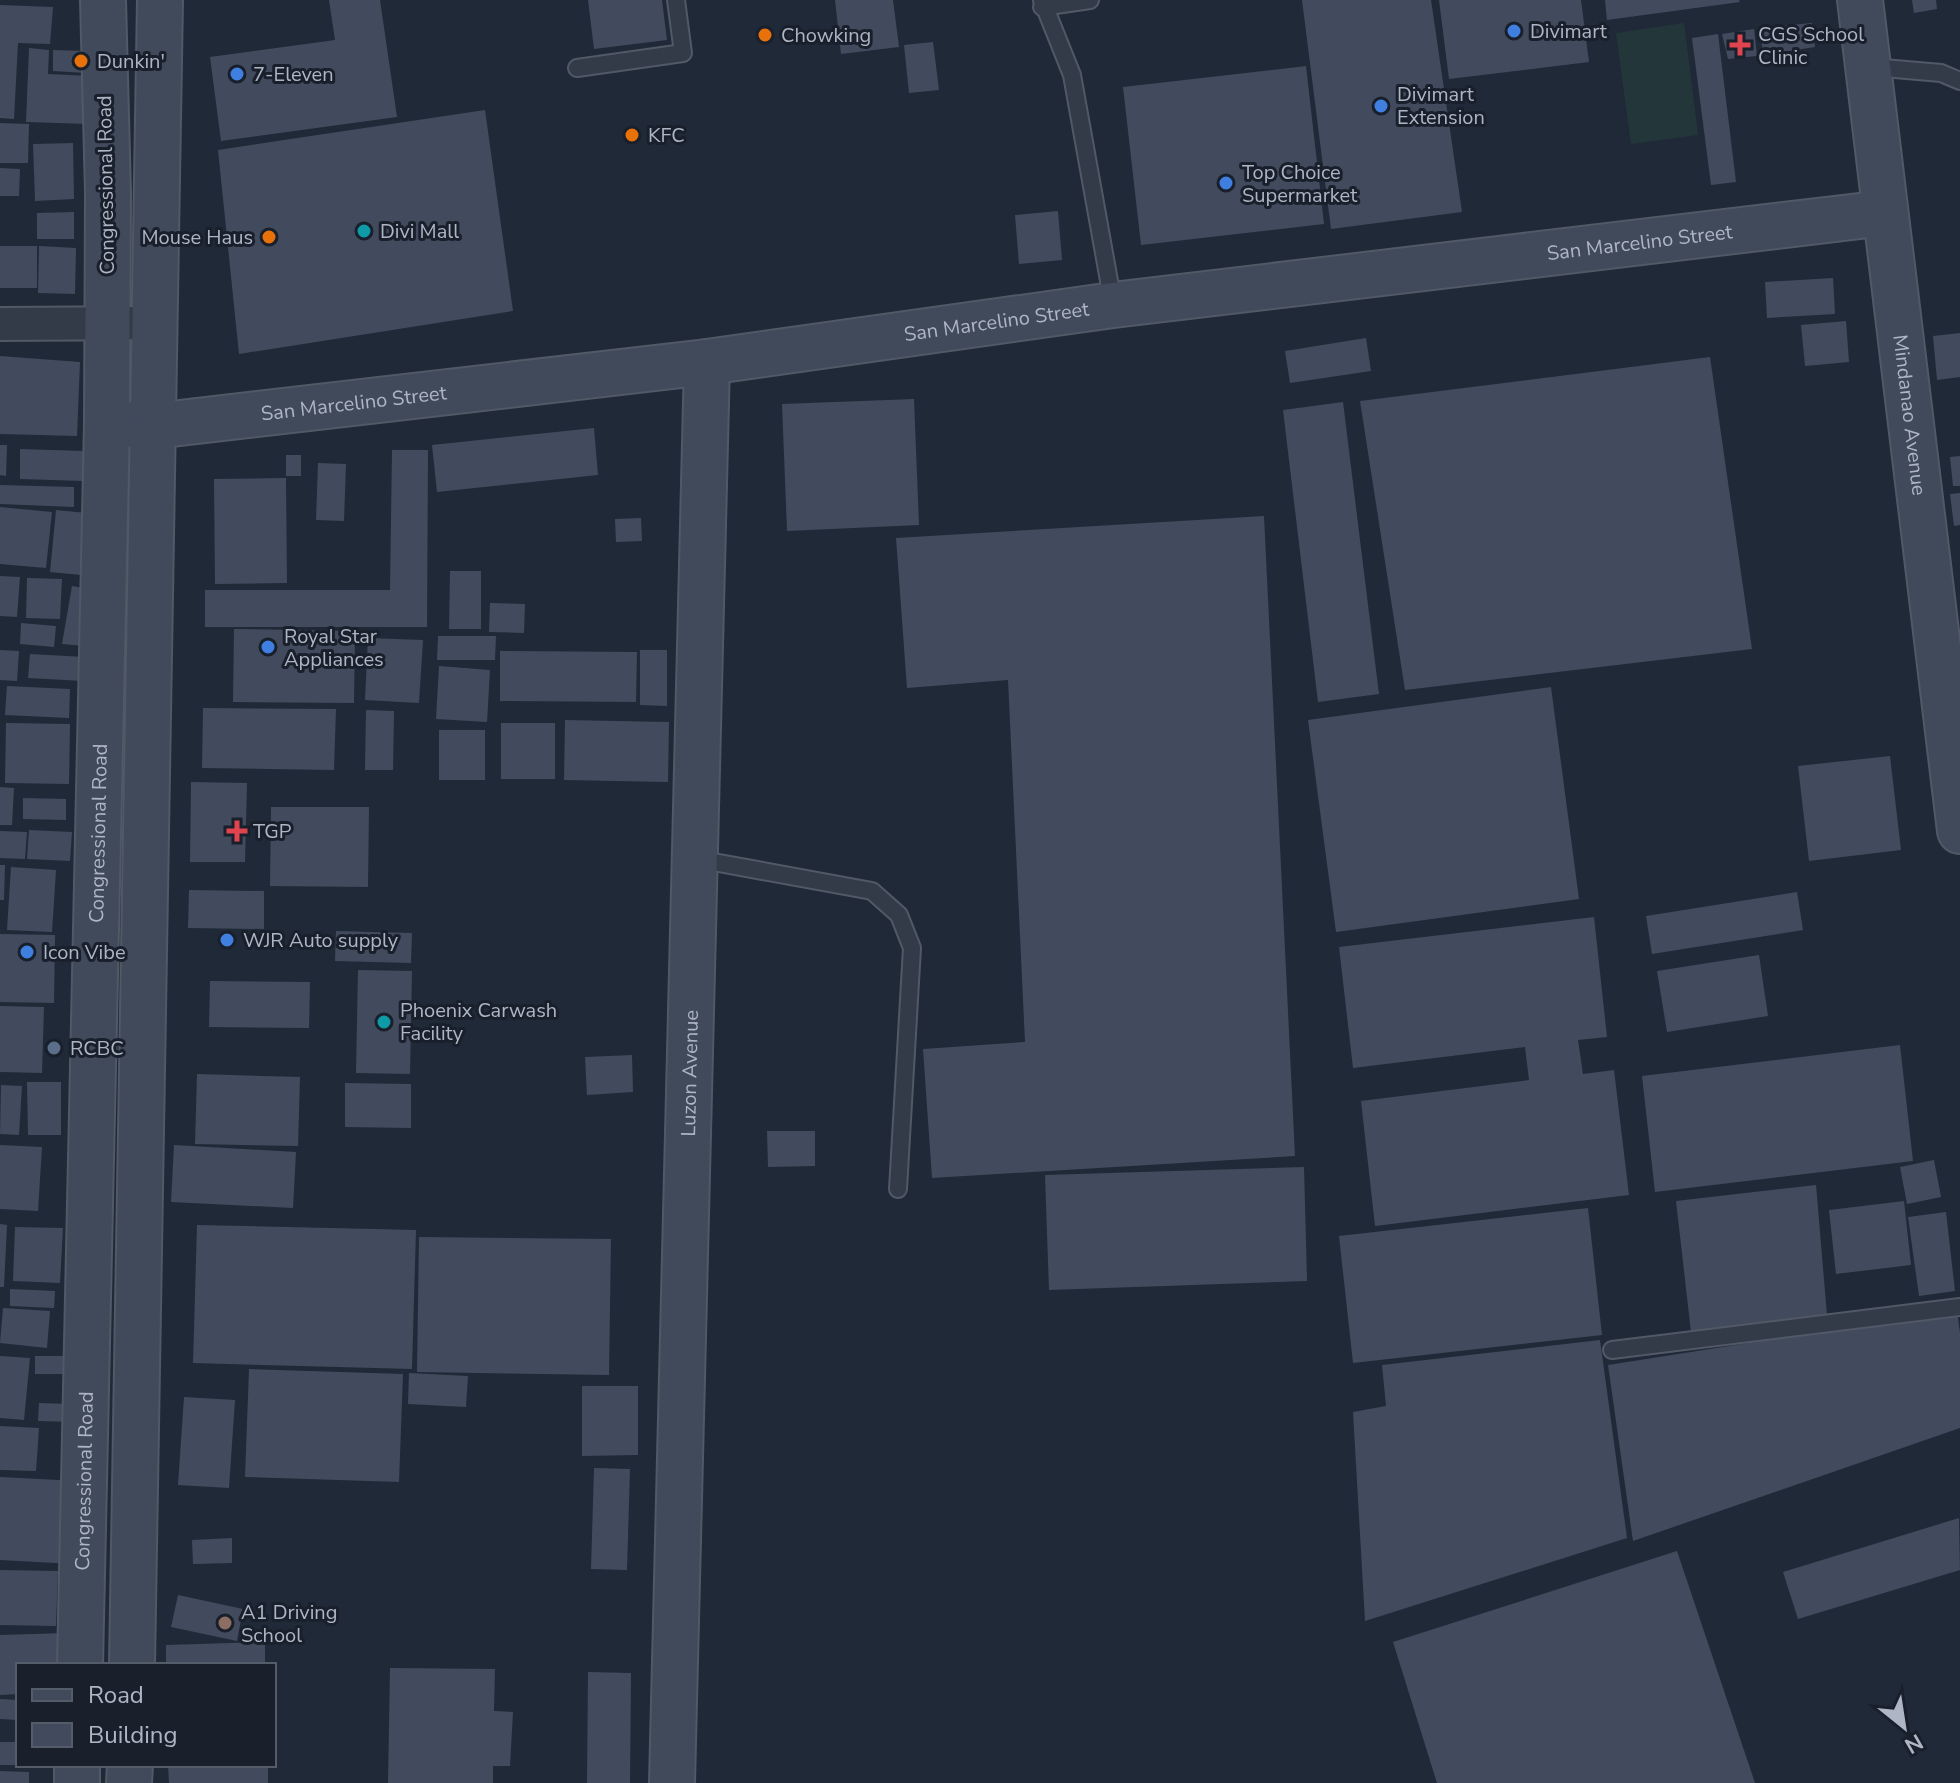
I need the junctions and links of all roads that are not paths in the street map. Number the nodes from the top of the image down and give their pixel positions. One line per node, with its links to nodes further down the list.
1 (103, 0): 12 (street, Congressional Road)
2 (160, 0): 13 (street)
3 (676, 0): 8 (lane)
4 (1090, 0): 6 (lane)
5 (1860, 0): 7 (street, Mindanao Avenue)
6 (1042, 3): 11 (lane)
7 (1868, 66): 9 (lane); 10 (street, Mindanao Avenue)
8 (577, 68)
9 (1960, 81)
10 (1885, 213): 11 (street, San Marcelino Street); 18 (street, Mindanao Avenue)
11 (1113, 305): 15 (street, San Marcelino Street)
12 (107, 323): 13 (street); 14 (street); 16 (street, Congressional Road)
13 (155, 323): 17 (street)
14 (0, 324)
15 (707, 362): 17 (street, San Marcelino Street); 20 (street, Luzon Avenue)
16 (107, 423): 17 (street, San Marcelino Street); 24 (street, Congressional Road)
17 (154, 426): 25 (street)
18 (1946, 593): 19 (street, Mindanao Avenue)
19 (1960, 825)
20 (693, 858): 21 (lane); 26 (street, Luzon Avenue)
21 (898, 1189)
22 (1960, 1307): 23 (lane)
23 (1612, 1350)
24 (80, 1663)
25 (132, 1663)
26 (672, 1783)

